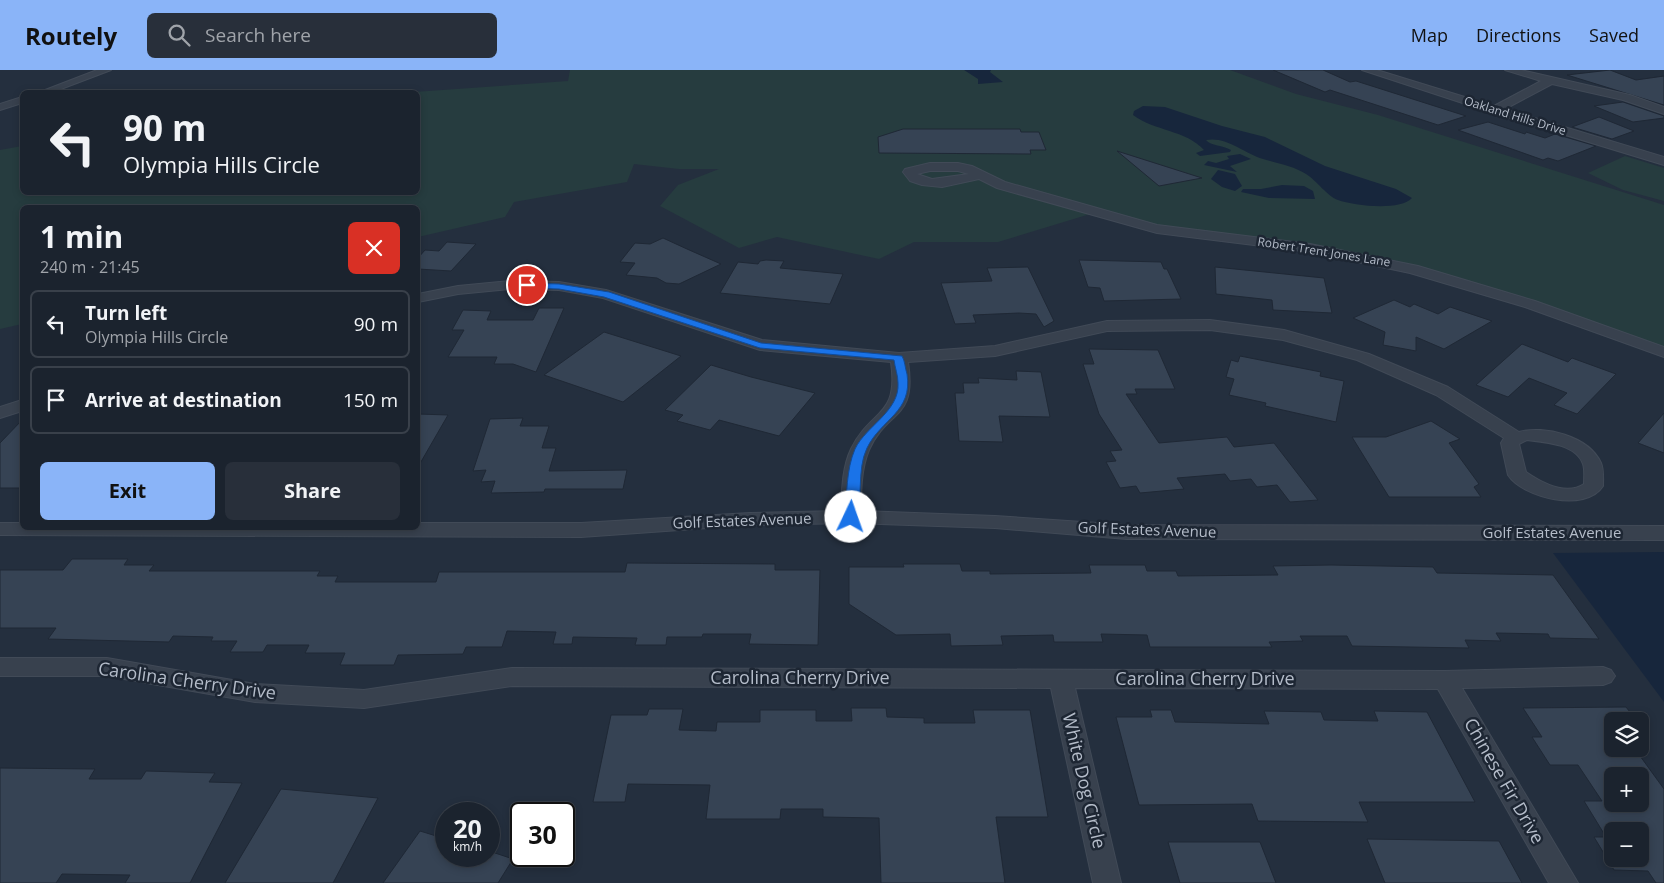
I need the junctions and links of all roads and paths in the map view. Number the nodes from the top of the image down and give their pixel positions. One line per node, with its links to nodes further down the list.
1 (106, 70): 5 (street)
2 (1367, 70): 8 (street, Oakland Hills Drive)
3 (1510, 70): 4 (street)
4 (1549, 81): 8 (street); 9 (street)
5 (51, 90)
6 (20, 101): 7 (street)
7 (0, 107)
8 (1494, 110): 10 (street, Oakland Hills Drive)
9 (1664, 111)
10 (1664, 161)
11 (979, 175): 13 (street, Robert Trent Jones Lane)
12 (420, 298): 14 (street)
13 (1664, 352)
14 (899, 358): 17 (street); 18 (street)
15 (20, 406): 16 (street)
16 (0, 413)
17 (1516, 438)
18 (851, 517): 21 (street, Golf Estates Avenue); 22 (street, Golf Estates Avenue)
19 (0, 529): 20 (street, Golf Estates Avenue)
20 (20, 529)
21 (420, 530)
22 (1664, 534)
23 (0, 667): 25 (street, Carolina Cherry Drive)
24 (1603, 676): 26 (street, Carolina Cherry Drive)
25 (1061, 678): 26 (street, Carolina Cherry Drive); 27 (street, White Dog Circle)
26 (1445, 680): 28 (street, Chinese Fir Drive)
27 (1107, 883)
28 (1564, 883)

